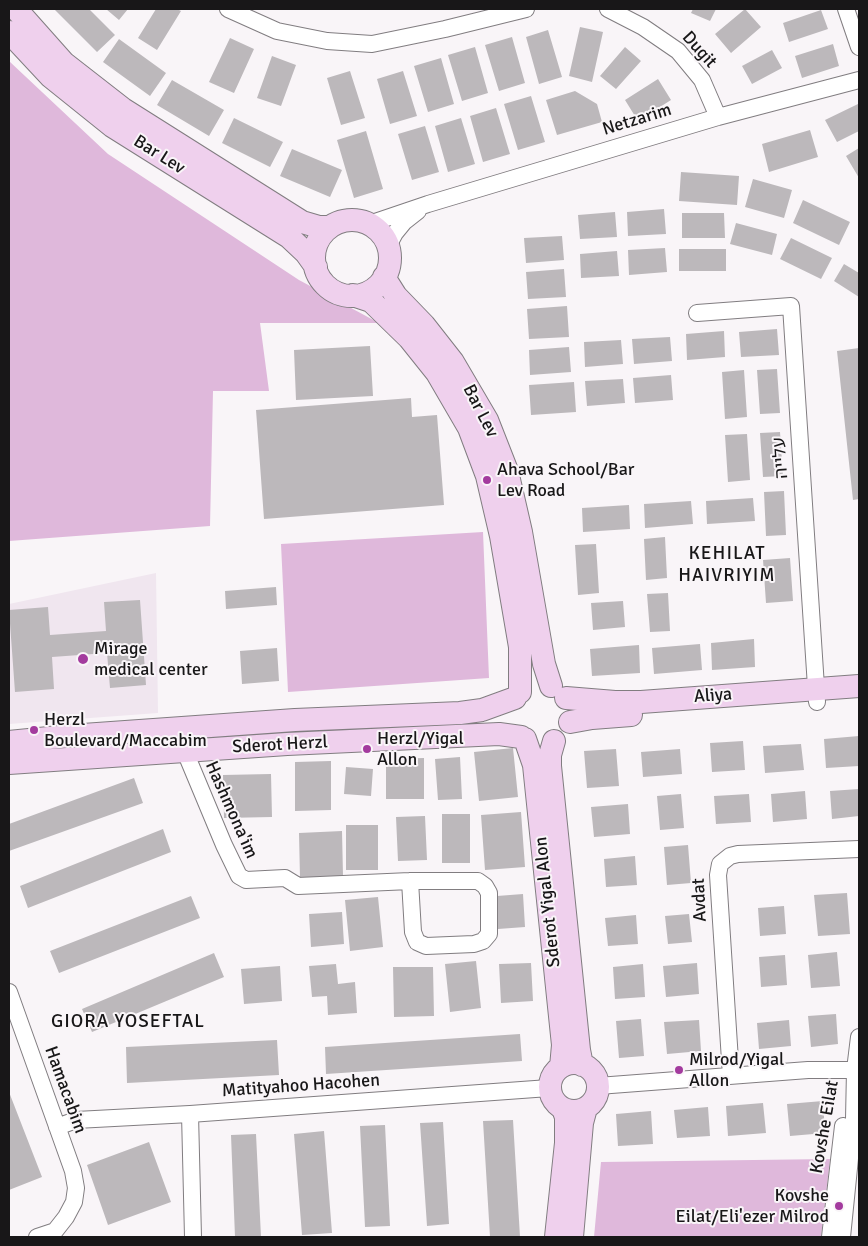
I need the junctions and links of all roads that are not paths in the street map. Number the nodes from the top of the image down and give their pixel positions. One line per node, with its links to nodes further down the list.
1 (16, 9): 13 (street, Bar Lev)
2 (228, 9): 6 (street)
3 (526, 9): 6 (street)
4 (608, 9): 10 (street, Dugit)
5 (846, 9): 8 (street)
6 (508, 11)
7 (9, 32): 15 (street, Bar Lev)
8 (859, 47)
9 (859, 80): 10 (street, Netzarim)
10 (718, 117): 11 (street, Netzarim)
11 (428, 204): 12 (street, Netzarim); 14 (street, Netzarim)
12 (369, 224): 13 (street); 14 (street)
13 (330, 227): 15 (street)
14 (388, 246): 16 (street)
15 (316, 267): 17 (street)
16 (384, 277): 17 (street); 20 (street, Bar Lev)
17 (353, 295): 21 (street, Bar Lev)
18 (697, 313): 22 (street, עלייה)
19 (859, 686): 22 (street, Aliya)
20 (559, 692): 21 (street); 22 (street, Aliya); 24 (street)
21 (518, 695): 25 (street, Sderot Herzl); 26 (street)
22 (817, 695): 23 (street, Aliya); 24 (street, Aliya)
23 (859, 699)
24 (570, 722): 27 (street)
25 (176, 728): 28 (street, Sderot Herzl); 29 (street, Hashmona'im)
26 (523, 738): 27 (street); 29 (street, Sderot Herzl); 35 (street, Sderot Yigal Alon)
27 (554, 741): 35 (street, Sderot Yigal Alon)
28 (9, 742)
29 (183, 751): 30 (street, Sderot Herzl); 32 (street, Hashmona'im)
30 (9, 763)
31 (859, 849): 37 (street, Avdat)
32 (410, 881): 32 (street)
33 (9, 992): 43 (street, Hamacabim)
34 (859, 1037): 36 (street)
35 (572, 1066): 38 (street); 39 (street)
36 (855, 1070): 37 (street); 48 (street, Kovshe Eilat); 49 (street, Kovshe Eilat)
37 (731, 1076): 38 (street)
38 (598, 1086): 40 (street)
39 (549, 1088): 41 (street); 42 (street, Matityahoo Hacohen)
40 (586, 1108): 41 (street); 47 (street)
41 (563, 1109): 46 (street)
42 (190, 1114): 43 (street, Matityahoo Hacohen); 45 (street)
43 (57, 1127): 44 (street, Hamacabim)
44 (37, 1237)
45 (193, 1237)
46 (556, 1237)
47 (572, 1237)
48 (830, 1237)
49 (842, 1237)

